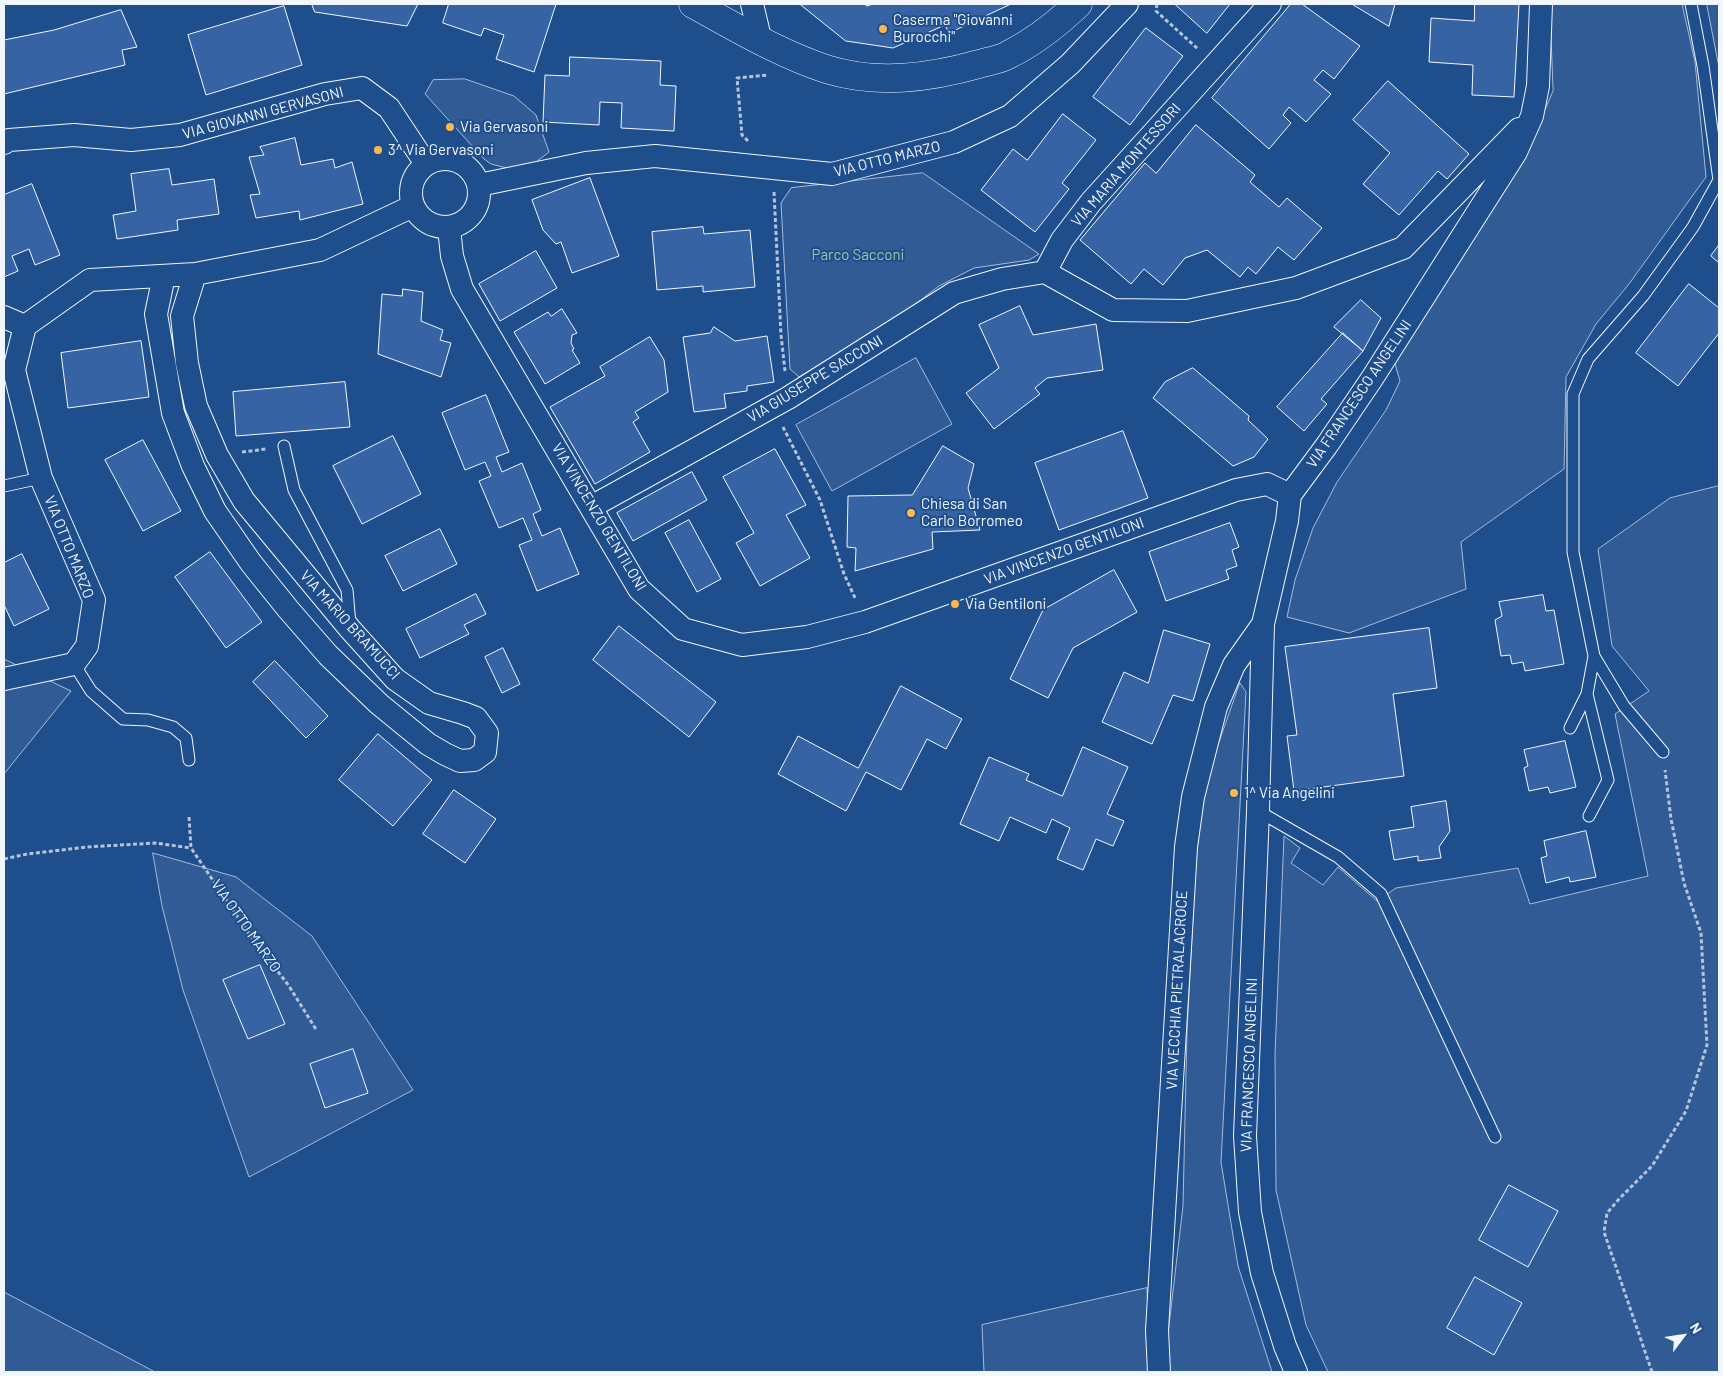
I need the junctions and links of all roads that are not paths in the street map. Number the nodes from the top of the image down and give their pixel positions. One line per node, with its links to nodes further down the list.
1 (693, 4): 8 (street)
2 (752, 4): 8 (street)
3 (1078, 4): 8 (street)
4 (1128, 4): 12 (street, VIA OTTO MARZO)
5 (1270, 4): 15 (street, VIA MARIA MONTESSORI)
6 (1541, 4): 9 (street, VIA FRANCESCO ANGELINI)
7 (1691, 4): 27 (lane)
8 (760, 42)
9 (1532, 116): 15 (street); 23 (street, VIA FRANCESCO ANGELINI)
10 (4, 143): 11 (street, VIA GIOVANNI GERVASONI)
11 (426, 164): 12 (street); 13 (street)
12 (479, 185): 14 (street)
13 (413, 206): 14 (street); 16 (street)
14 (449, 228): 24 (street, VIA VINCENZO GENTILONI)
15 (1045, 272): 24 (street, VIA GIUSEPPE SACCONI)
16 (195, 274): 17 (street); 26 (street, VIA MARIO BRAMUCCI)
17 (164, 276): 19 (street); 26 (street, VIA MARIO BRAMUCCI)
18 (4, 317): 19 (street)
19 (25, 326): 21 (street, VIA OTTO MARZO)
20 (284, 446): 26 (lane)
21 (40, 478): 22 (lane); 28 (street, VIA OTTO MARZO)
22 (4, 486)
23 (1290, 495): 24 (street, VIA VINCENZO GENTILONI); 25 (street, VIA FRANCESCO ANGELINI)
24 (591, 507)
25 (1263, 624): 34 (street, VIA FRANCESCO ANGELINI); 37 (street, VIA VECCHIA PIETRALACROCE)
26 (350, 629)
27 (1594, 656): 30 (lane); 32 (lane)
28 (74, 664): 29 (street); 33 (lane)
29 (4, 679)
30 (1587, 694): 31 (lane); 35 (lane)
31 (1570, 728)
32 (1663, 752)
33 (189, 760)
34 (1258, 811): 36 (lane); 38 (street, VIA FRANCESCO ANGELINI)
35 (1589, 816)
36 (1495, 1137)
37 (1159, 1372)
38 (1296, 1372)

